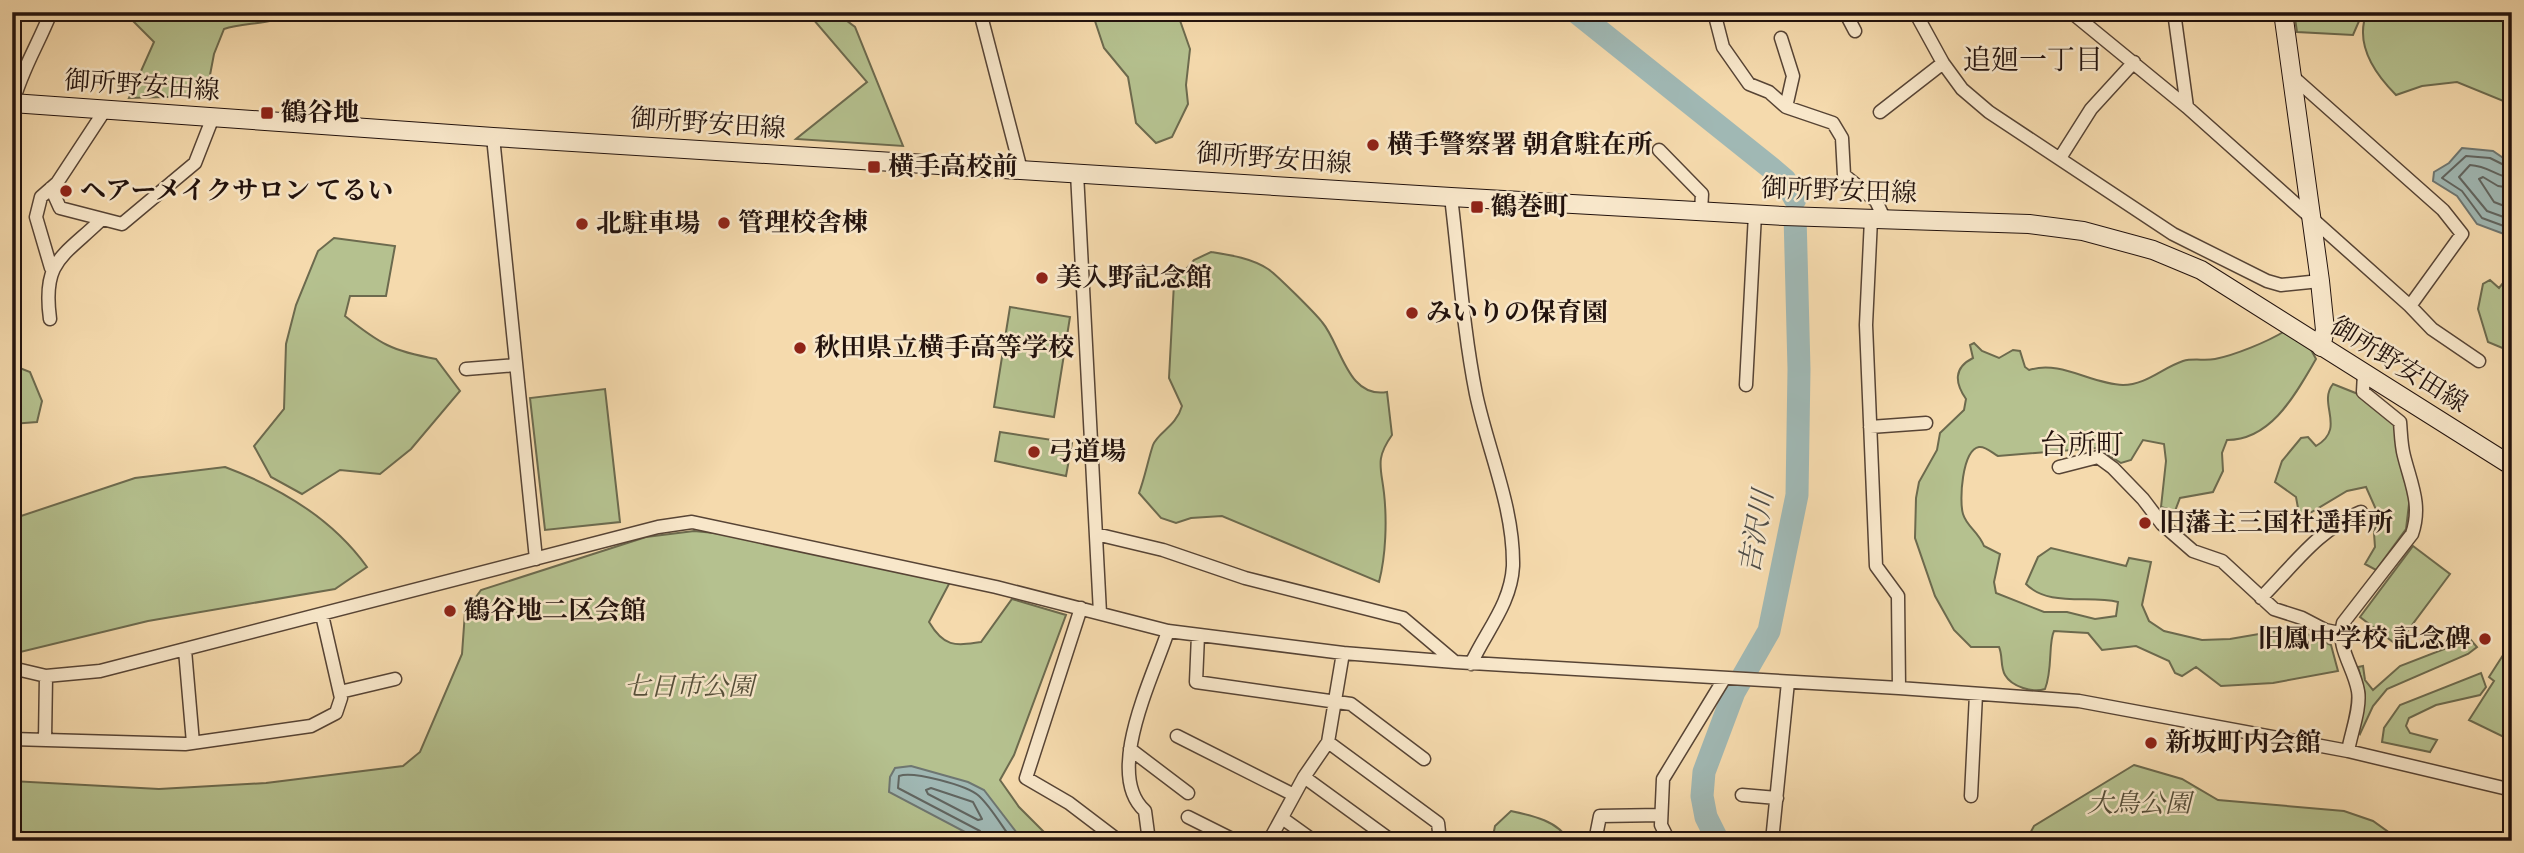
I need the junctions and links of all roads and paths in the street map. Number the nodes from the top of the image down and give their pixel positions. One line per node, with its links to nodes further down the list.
1 (51, 12): 14 (street)
2 (981, 12): 23 (street)
3 (1714, 12): 15 (street)
4 (1845, 12): 9 (street)
5 (1915, 12): 11 (street)
6 (2071, 12): 12 (street)
7 (2174, 12): 16 (street)
8 (2283, 12): 13 (main road)
9 (1855, 31)
10 (1781, 38): 15 (street)
11 (1943, 62): 18 (street); 22 (street)
12 (2134, 62): 16 (street); 22 (street)
13 (2292, 76): 31 (main road); 34 (street)
14 (13, 103): 17 (main road, 御所野安田線)
15 (1786, 107): 30 (street)
16 (2187, 107): 31 (street)
17 (105, 110): 19 (main road, 御所野安田線); 25 (street)
18 (1880, 112)
19 (213, 117): 20 (main road, 御所野安田線); 29 (street)
20 (493, 137): 23 (main road, 御所野安田線); 38 (street)
21 (1659, 150): 27 (street)
22 (2060, 158): 33 (street)
23 (1021, 170): 24 (main road, 御所野安田線)
24 (1077, 173): 26 (main road, 御所野安田線); 47 (street)
25 (51, 188): 29 (street); 32 (street)
26 (1451, 197): 27 (main road, 御所野安田線); 59 (street)
27 (1701, 211): 28 (main road, 御所野安田線)
28 (1755, 214): 30 (main road, 御所野安田線); 41 (street)
29 (102, 219): 32 (street)
30 (1878, 219): 36 (main road, 御所野安田線); 43 (street)
31 (2312, 221): 33 (main road); 34 (street)
32 (51, 268): 35 (street)
33 (2320, 281): 36 (main road)
34 (2410, 306): 37 (street)
35 (50, 319)
36 (2321, 347): 40 (main road, 御所野安田線)
37 (2479, 361)
38 (515, 365): 39 (street); 48 (street)
39 (466, 369)
40 (2364, 373): 44 (main road, 御所野安田線); 54 (street)
41 (1746, 385)
42 (1926, 423): 43 (street)
43 (1870, 427): 65 (street)
44 (2512, 466)
45 (2059, 467): 49 (street)
46 (2361, 512): 49 (street)
47 (1096, 534): 51 (street); 58 (street)
48 (536, 559): 50 (street); 52 (street)
49 (2261, 598): 54 (street)
50 (1081, 608): 51 (street); 87 (street)
51 (1100, 613): 53 (street)
52 (322, 615): 56 (street); 66 (street)
53 (1168, 631): 55 (street); 74 (street)
54 (2340, 633): 75 (street)
55 (1198, 635): 57 (street); 68 (street)
56 (185, 650): 61 (street); 73 (street)
57 (1343, 653): 58 (street); 68 (street)
58 (1455, 662): 59 (street)
59 (1471, 664): 63 (street)
60 (12, 668): 61 (street)
61 (46, 676): 71 (street)
62 (394, 679): 66 (street)
63 (1724, 679): 64 (street); 84 (street)
64 (1788, 682): 65 (street); 83 (street)
65 (1899, 688): 67 (street)
66 (340, 692): 73 (street)
67 (1976, 694): 75 (street); 82 (street)
68 (1335, 702): 72 (street); 76 (street)
69 (1177, 736): 80 (street)
70 (12, 739): 71 (street)
71 (45, 740): 73 (street)
72 (1328, 742): 77 (street); 93 (street)
73 (192, 743)
74 (1130, 749): 79 (street); 88 (street)
75 (2348, 751): 78 (street)
76 (1424, 759)
77 (1304, 777): 80 (street); 92 (street)
78 (2512, 790)
79 (1188, 793)
80 (1294, 795): 86 (street)
81 (1742, 795): 83 (street)
82 (1970, 796)
83 (1777, 798): 96 (street)
84 (1661, 815): 94 (street); 95 (street)
85 (1188, 817): 89 (street)
86 (1282, 818): 90 (street); 91 (street)
87 (1119, 841)
88 (1149, 841)
89 (1236, 841)
90 (1269, 841)
91 (1314, 841)
92 (1392, 841)
93 (1440, 841)
94 (1595, 841)
95 (1669, 841)
96 (1772, 841)

